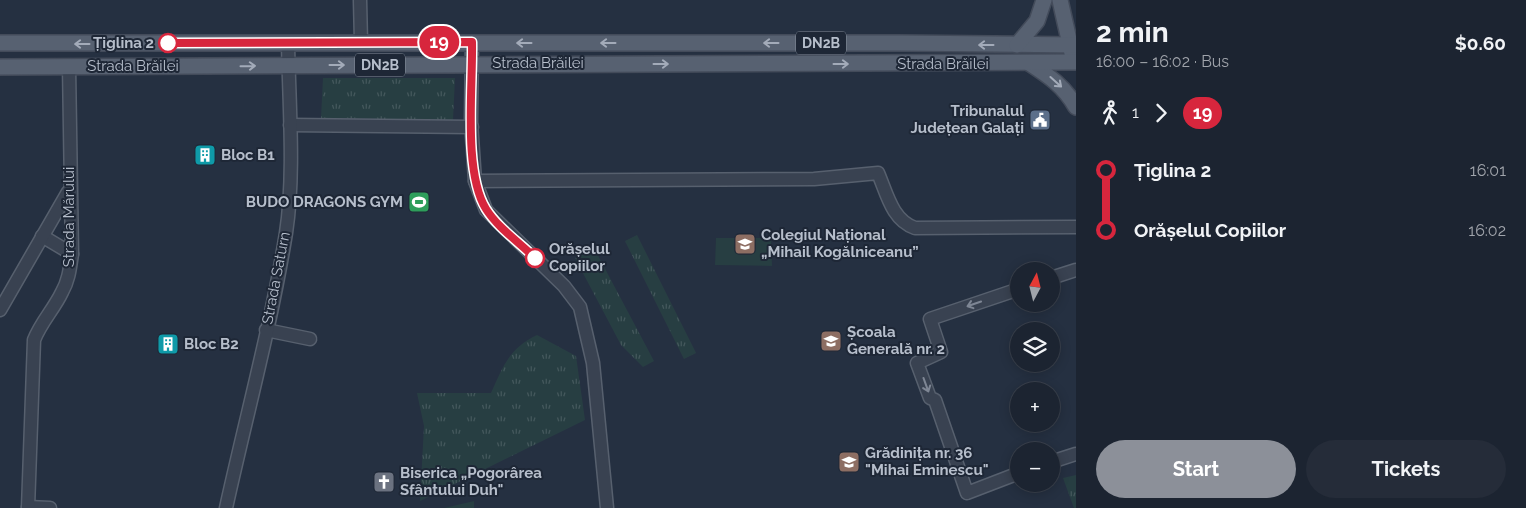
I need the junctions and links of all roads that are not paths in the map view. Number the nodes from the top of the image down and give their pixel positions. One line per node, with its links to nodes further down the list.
1 (360, 0): 5 (street)
2 (1044, 0): 9 (main road)
3 (1060, 0): 4 (main road); 10 (main road, DN2B)
4 (1076, 19)
5 (360, 42): 6 (main road, Strada Brăilei / DN2B); 8 (main road, Strada Brăilei / DN2B)
6 (472, 42): 9 (main road, Strada Brăilei / DN2B, one-way to 6); 11 (street)
7 (0, 43): 8 (main road, Strada Brăilei / DN2B, one-way to 7)
8 (288, 43): 13 (street, Strada Saturn)
9 (1017, 45): 10 (main road, Strada Brăilei / DN2B)
10 (1073, 45): 14 (main road, DN2B)
11 (472, 63): 12 (main road, Strada Brăilei / DN2B, one-way to 12); 13 (main road, Strada Brăilei / DN2B, one-way to 11); 19 (street)
12 (1029, 64): 14 (main road, Strada Brăilei / DN2B); 17 (main road, one-way to 17)
13 (288, 65): 15 (main road, Strada Brăilei / DN2B, one-way to 13); 18 (street, Strada Saturn)
14 (1075, 65)
15 (69, 66): 16 (main road, Strada Brăilei / DN2B); 21 (street, Strada Mărului)
16 (0, 67)
17 (1076, 108)
18 (290, 125): 19 (street); 30 (street, Strada Saturn)
19 (472, 127): 20 (street)
20 (474, 181): 22 (street); 38 (street)
21 (69, 190): 23 (street); 24 (street, Strada Mărului)
22 (1076, 227)
23 (42, 236): 24 (street); 27 (street)
24 (72, 254): 35 (street, Strada Mărului)
25 (1076, 270): 26 (street)
26 (1060, 275)
27 (5, 290): 29 (street)
28 (1010, 292): 34 (street, one-way to 34)
29 (0, 310)
30 (266, 330): 31 (street); 37 (street, Strada Saturn)
31 (310, 339)
32 (1076, 454): 33 (street)
33 (1060, 459)
34 (1010, 477)
35 (28, 508): 36 (street)
36 (50, 508)
37 (226, 508)
38 (607, 508)

